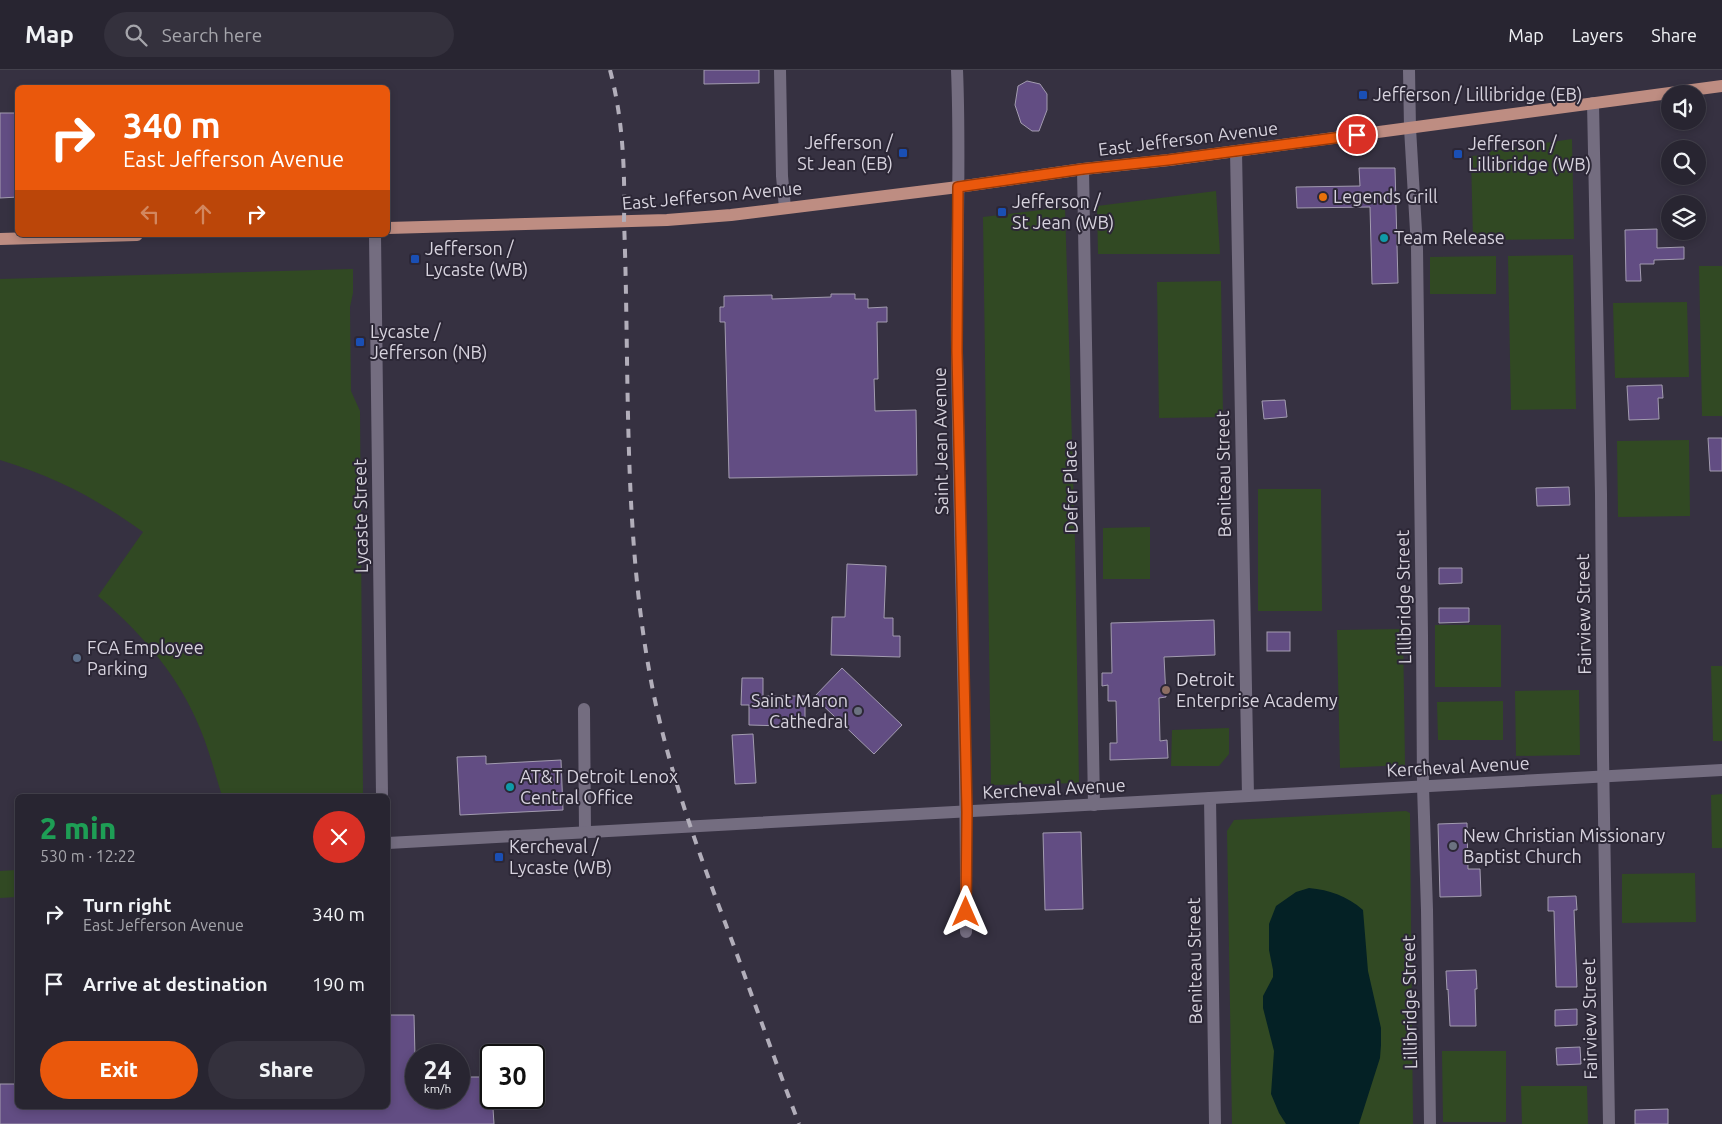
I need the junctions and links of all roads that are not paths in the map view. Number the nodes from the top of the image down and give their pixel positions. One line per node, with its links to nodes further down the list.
1 (780, 70): 10 (street)
2 (958, 70): 9 (street, Saint Jean Avenue)
3 (1409, 70): 6 (street, Lillibridge Street)
4 (1722, 86): 5 (main road, East Jefferson Avenue)
5 (1593, 103): 6 (main road, East Jefferson Avenue); 17 (street, Fairview Street)
6 (1410, 128): 7 (main road, East Jefferson Avenue); 18 (street, Lillibridge Street)
7 (1236, 151): 8 (main road, East Jefferson Avenue); 20 (street, Beniteau Street)
8 (1083, 169): 9 (main road, East Jefferson Avenue); 22 (street, Defer Place)
9 (958, 187): 10 (main road, East Jefferson Avenue); 23 (street, Saint Jean Avenue)
10 (786, 208): 11 (main road, East Jefferson Avenue)
11 (390, 228)
12 (68, 237): 14 (main road)
13 (375, 237): 19 (street, Lycaste Street)
14 (0, 239)
15 (584, 709): 24 (street)
16 (1722, 770): 17 (street, Kercheval Avenue)
17 (1603, 776): 18 (street, Kercheval Avenue); 29 (street, Fairview Street)
18 (1423, 786): 20 (street, Kercheval Avenue); 28 (street, Lillibridge Street)
19 (382, 794)
20 (1248, 796): 21 (street, Kercheval Avenue)
21 (1210, 798): 22 (street, Kercheval Avenue); 27 (street, Beniteau Street)
22 (1094, 805): 23 (street, Kercheval Avenue)
23 (967, 812): 24 (street, Kercheval Avenue); 26 (street, Saint Jean Avenue)
24 (585, 832): 25 (street, Kercheval Avenue)
25 (390, 842)
26 (966, 932)
27 (1215, 1124)
28 (1430, 1124)
29 (1609, 1124)

